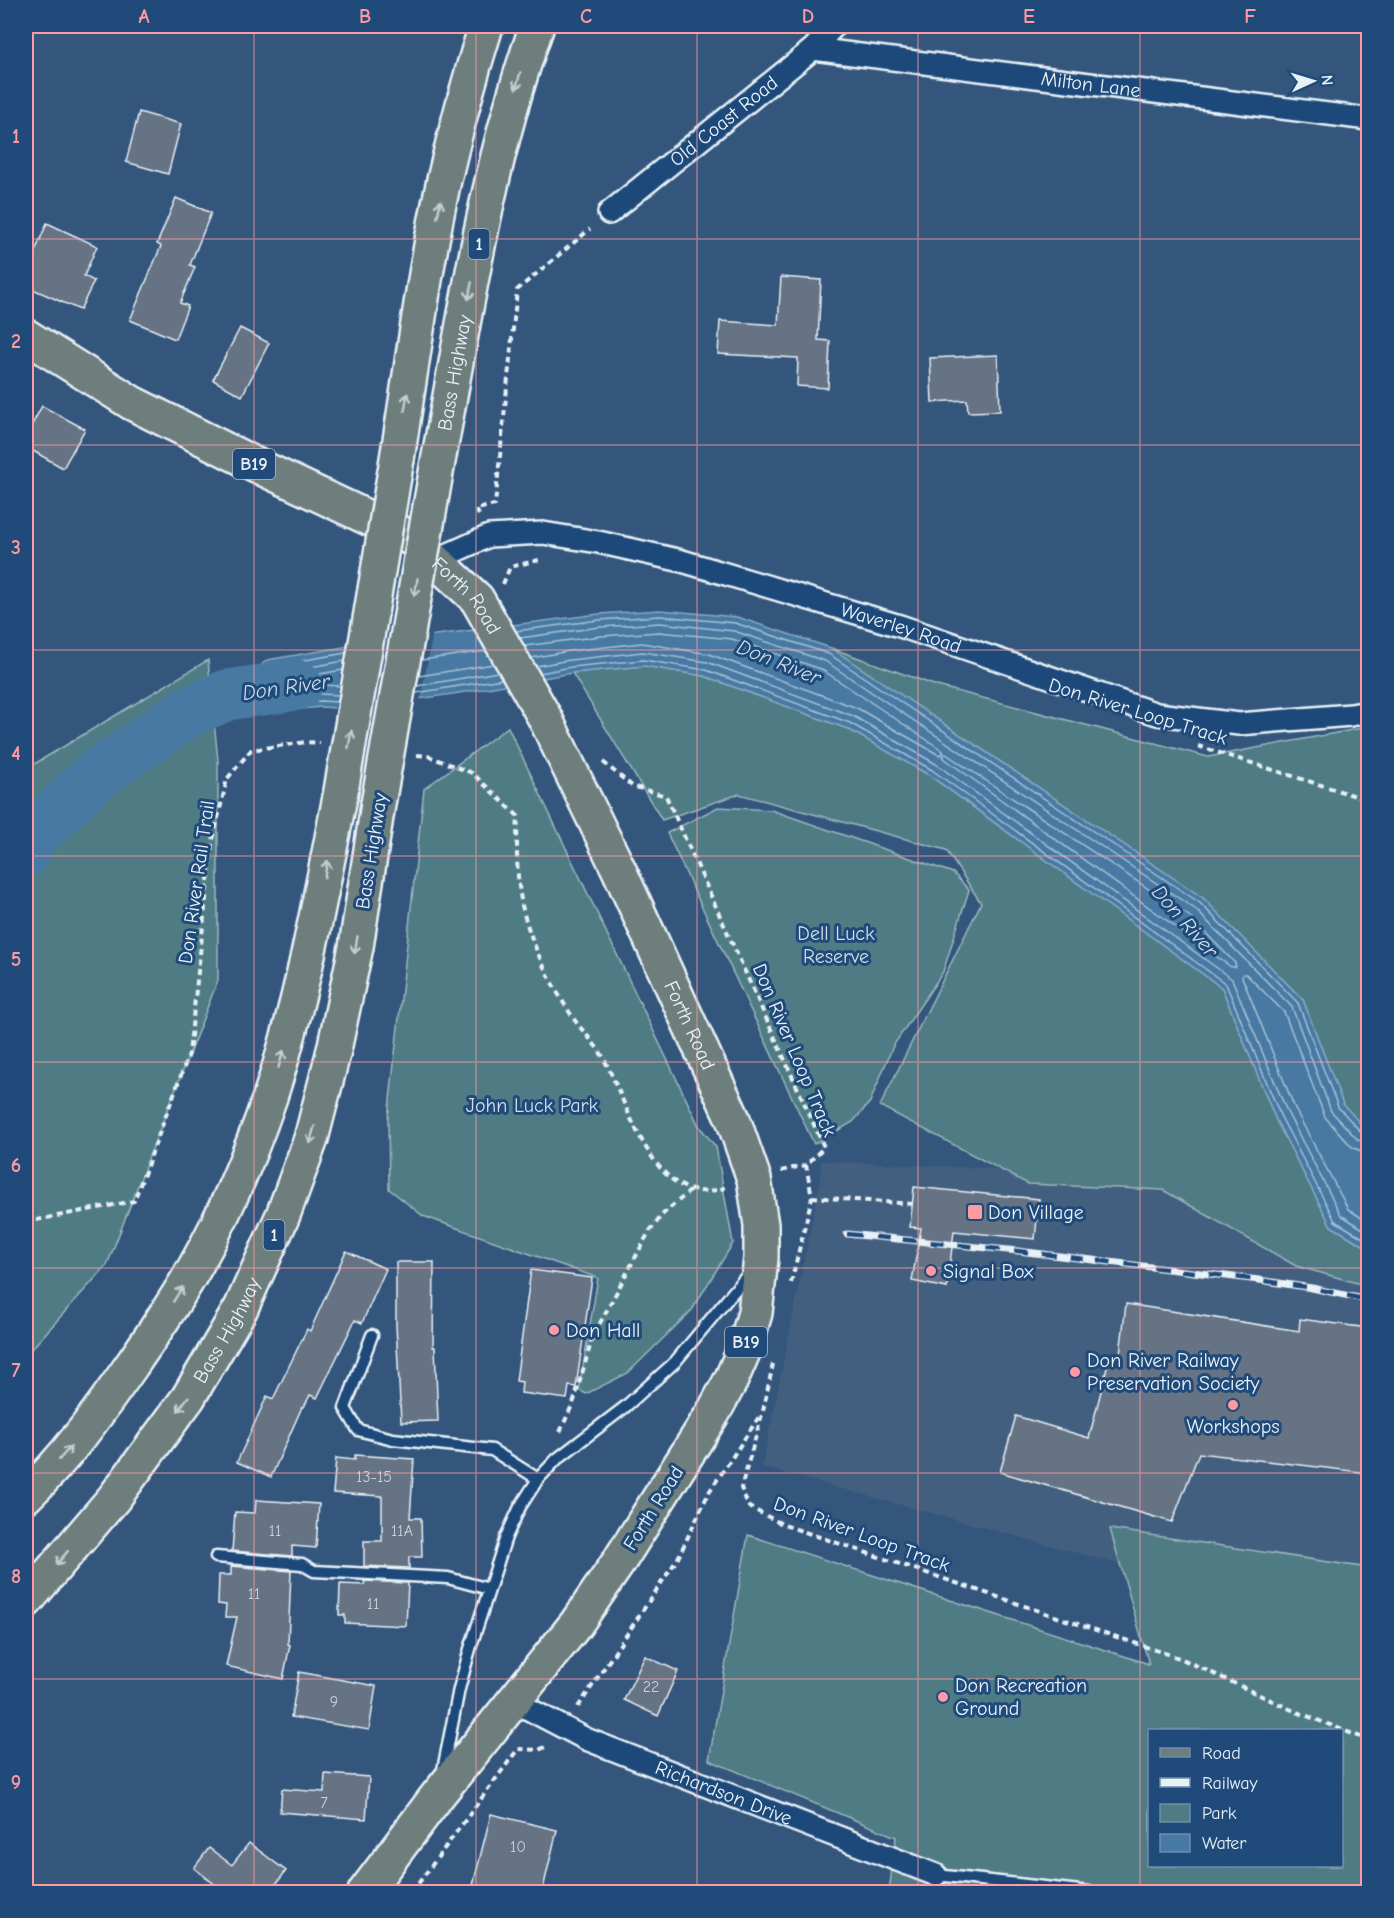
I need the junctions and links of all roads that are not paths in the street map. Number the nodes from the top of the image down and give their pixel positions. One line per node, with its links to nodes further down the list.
1 (486, 26): 13 (main road, Bass Highway, one-way to 1, bridge)
2 (537, 26): 16 (main road, Bass Highway / 1, one-way to 16, bridge)
3 (834, 26): 4 (street, Old Coast Road)
4 (813, 49): 5 (street, Milton Lane); 6 (street, Old Coast Road)
5 (1368, 119)
6 (609, 213)
7 (26, 336): 8 (main road, Forth Road / B19)
8 (441, 566): 9 (street, Waverley Road); 10 (main road, Forth Road / B19)
9 (1368, 712)
10 (761, 1258): 12 (lane); 17 (main road, Forth Road / B19)
11 (372, 1335): 12 (lane)
12 (538, 1479): 15 (lane)
13 (26, 1496)
14 (216, 1557): 15 (lane)
15 (489, 1589): 18 (lane)
16 (26, 1601)
17 (515, 1702): 18 (main road, Forth Road / B19); 19 (street, Richardson Drive)
18 (437, 1796): 20 (main road, Forth Road / B19)
19 (936, 1875): 21 (lane)
20 (365, 1893)
21 (1089, 1893)

